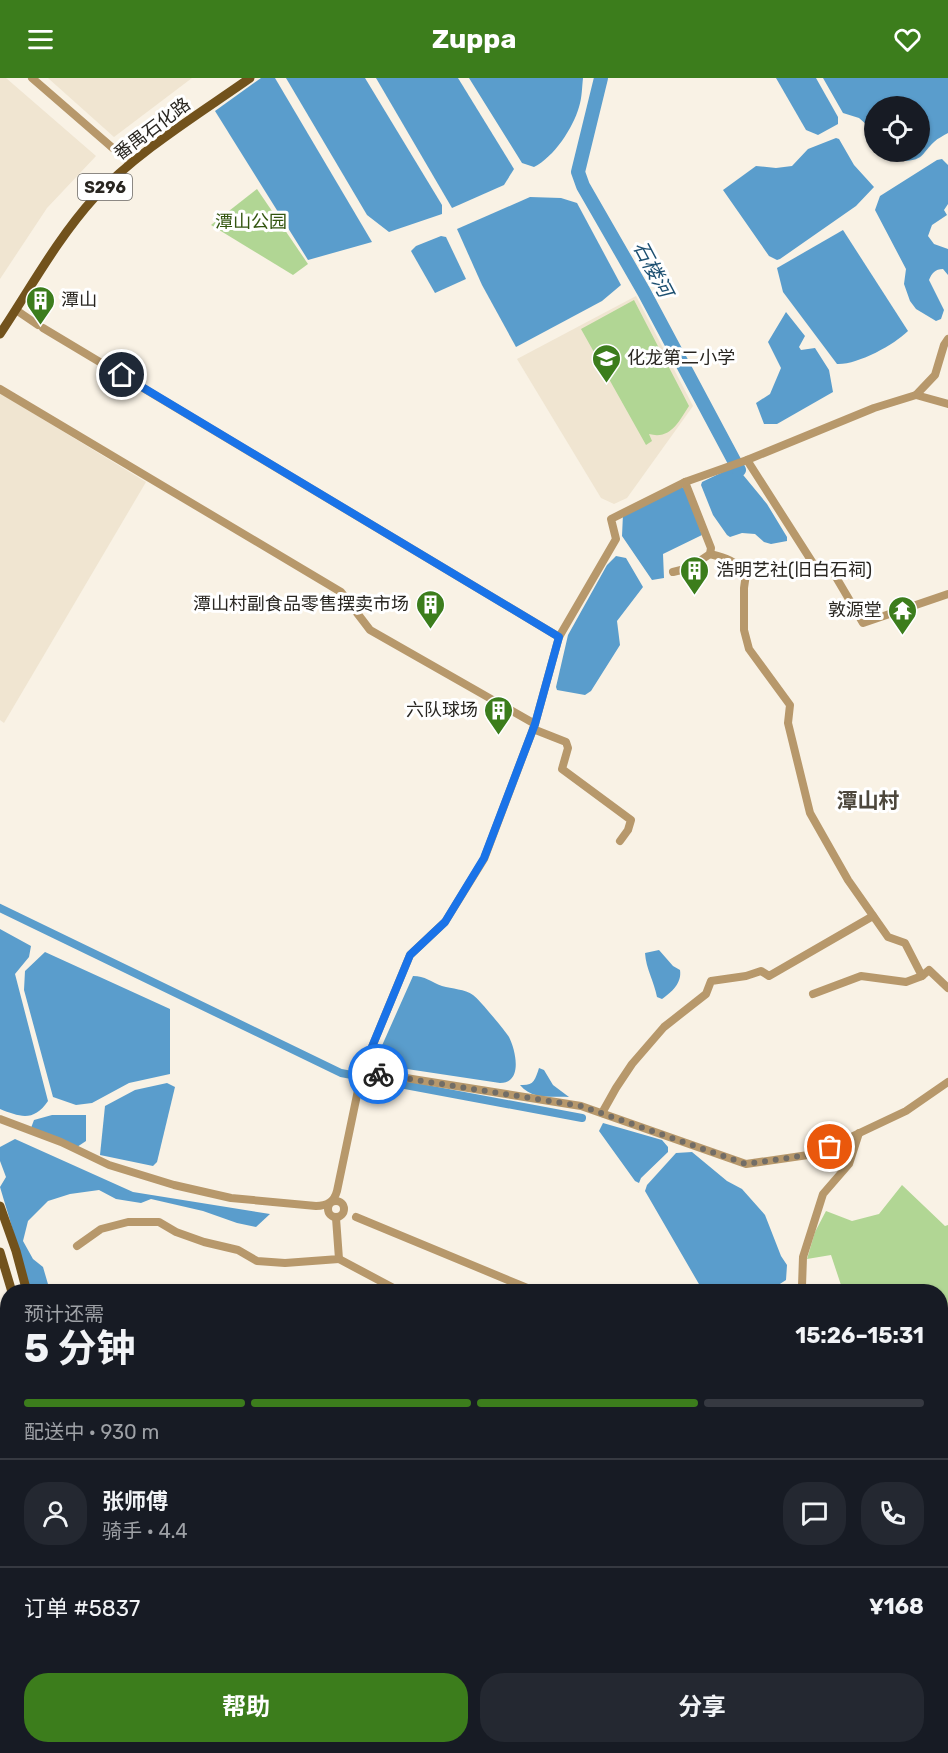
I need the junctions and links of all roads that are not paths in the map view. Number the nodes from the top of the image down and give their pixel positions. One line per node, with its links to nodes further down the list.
1 (32, 78): 3 (street)
2 (249, 78): 3 (main road, 番禺石化路 / S296)
3 (130, 163): 4 (main road, 番禺石化路 / S296)
4 (16, 310): 5 (main road, 番禺石化路 / S296); 15 (street)
5 (0, 334)
6 (948, 339): 8 (street)
7 (0, 389): 16 (street)
8 (916, 394): 9 (street); 10 (street)
9 (948, 404)
10 (744, 461): 11 (street); 14 (street)
11 (685, 482): 12 (street); 15 (street)
12 (710, 554): 13 (street); 18 (street)
13 (673, 572)
14 (948, 594)
15 (559, 637): 16 (street)
16 (534, 726): 17 (street); 22 (street)
17 (620, 841)
18 (873, 916): 19 (street); 24 (street)
19 (922, 976): 20 (street); 21 (street)
20 (948, 988)
21 (813, 994)
22 (362, 1071): 24 (street); 27 (street)
23 (948, 1082): 26 (street)
24 (602, 1113): 26 (street)
25 (0, 1119): 31 (street)
26 (859, 1133): 41 (street)
27 (337, 1191): 28 (street); 29 (street)
28 (332, 1202): 29 (street); 31 (street); 32 (street)
29 (343, 1205): 32 (street); 33 (street)
30 (0, 1206): 38 (main road)
31 (316, 1206): 32 (street)
32 (335, 1217): 33 (street); 36 (street)
33 (356, 1217): 40 (street)
34 (77, 1246): 36 (street)
35 (0, 1252): 37 (main road)
36 (339, 1259): 39 (street)
37 (10, 1284)
38 (25, 1284)
39 (385, 1284)
40 (518, 1284)
41 (802, 1284)

